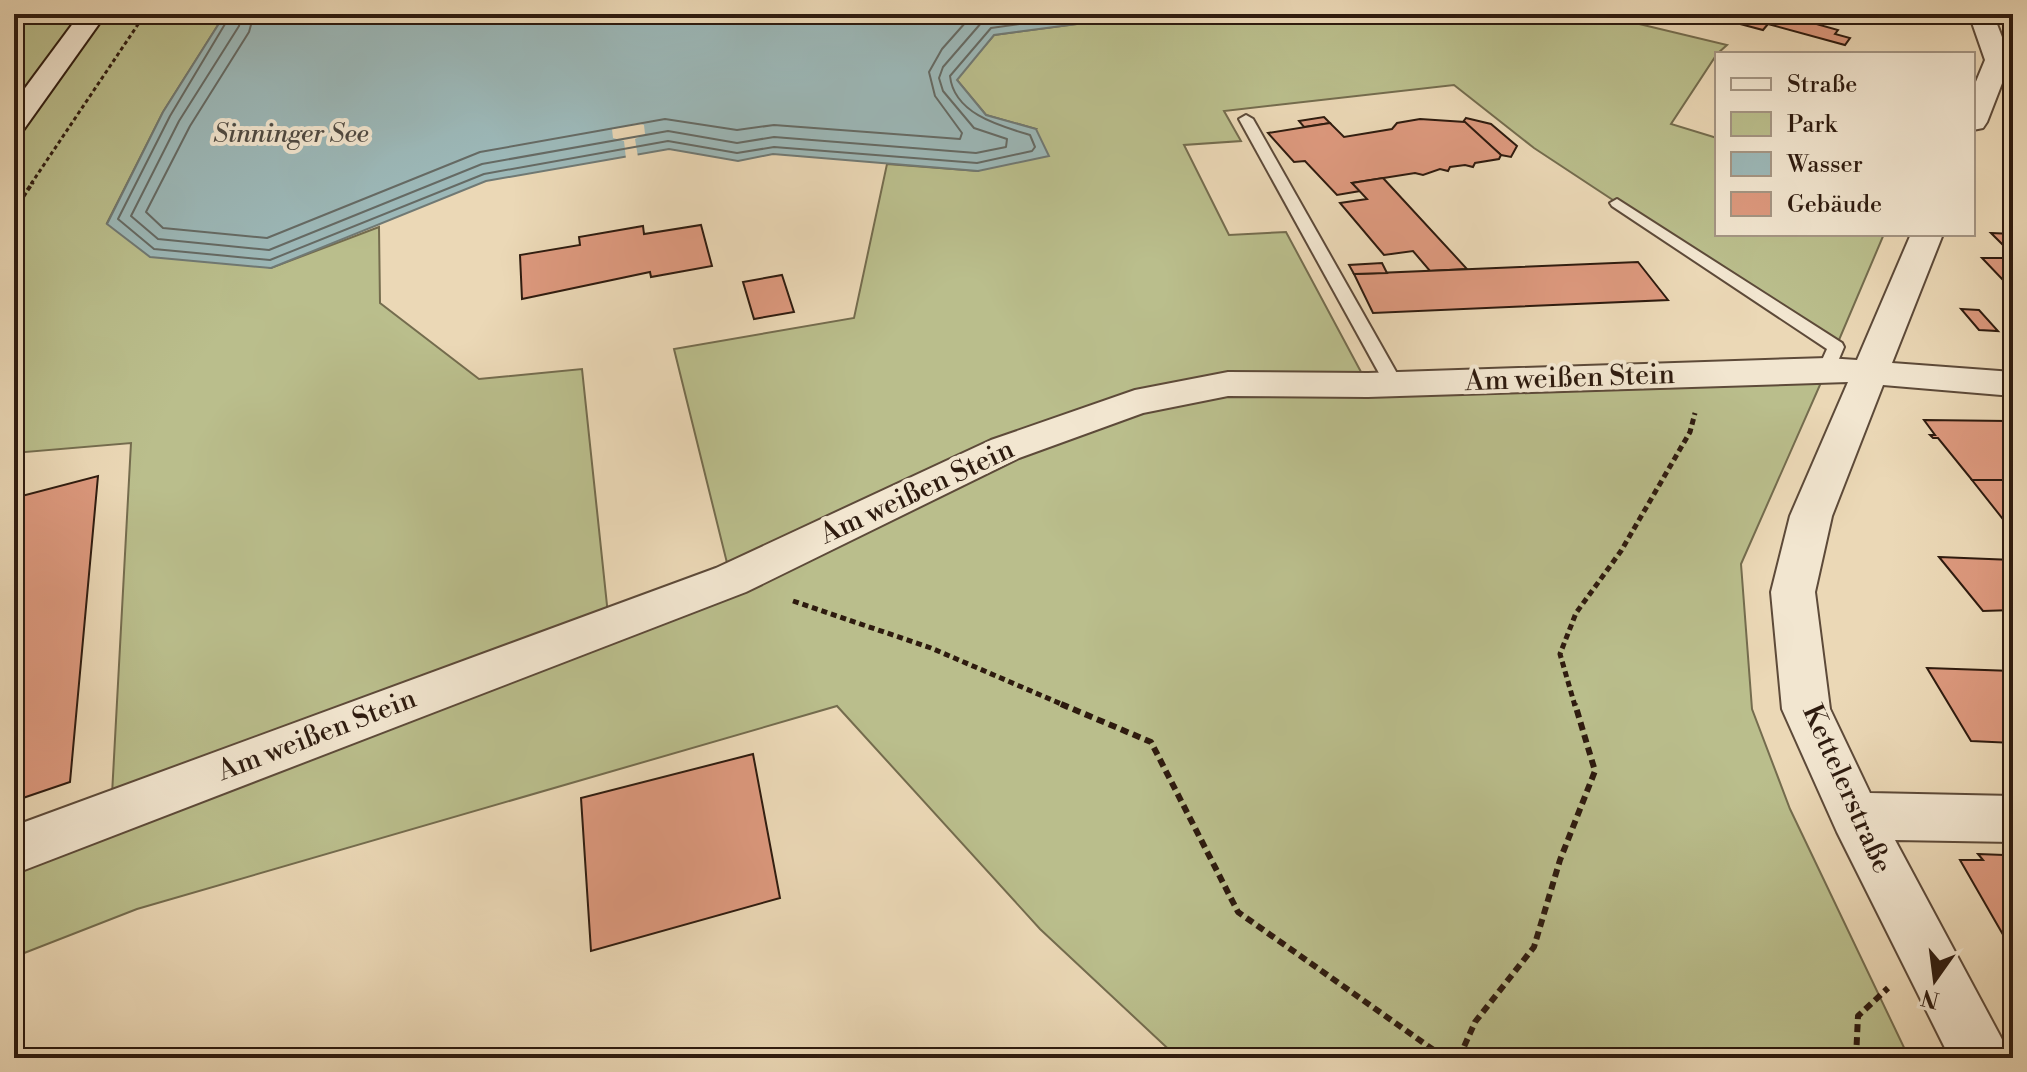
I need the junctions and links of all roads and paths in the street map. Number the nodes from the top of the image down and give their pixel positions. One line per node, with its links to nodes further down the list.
1 (93, 14): 6 (main road)
2 (145, 14): 8 (path)
3 (1981, 14): 4 (street)
4 (1975, 117)
5 (1246, 119): 13 (lane)
6 (14, 123)
7 (1617, 203): 10 (lane)
8 (14, 210)
9 (1926, 236): 12 (street, Kettelerstraße)
10 (1827, 369): 11 (street, Am weißen Stein); 12 (street, Am weißen Stein)
11 (1707, 373): 13 (street, Am weißen Stein); 21 (path)
12 (1869, 375): 14 (street, Am weißen Stein); 16 (street, Kettelerstraße)
13 (1394, 384): 15 (street, Am weißen Stein)
14 (2013, 384)
15 (731, 580): 18 (street, Am weißen Stein); 20 (path)
16 (1855, 816): 17 (street); 19 (street, Kettelerstraße)
17 (2013, 819)
18 (14, 850)
19 (1927, 953): 22 (path); 23 (street, Kettelerstraße)
20 (1445, 1058)
21 (1459, 1058)
22 (1856, 1058)
23 (1982, 1058)

